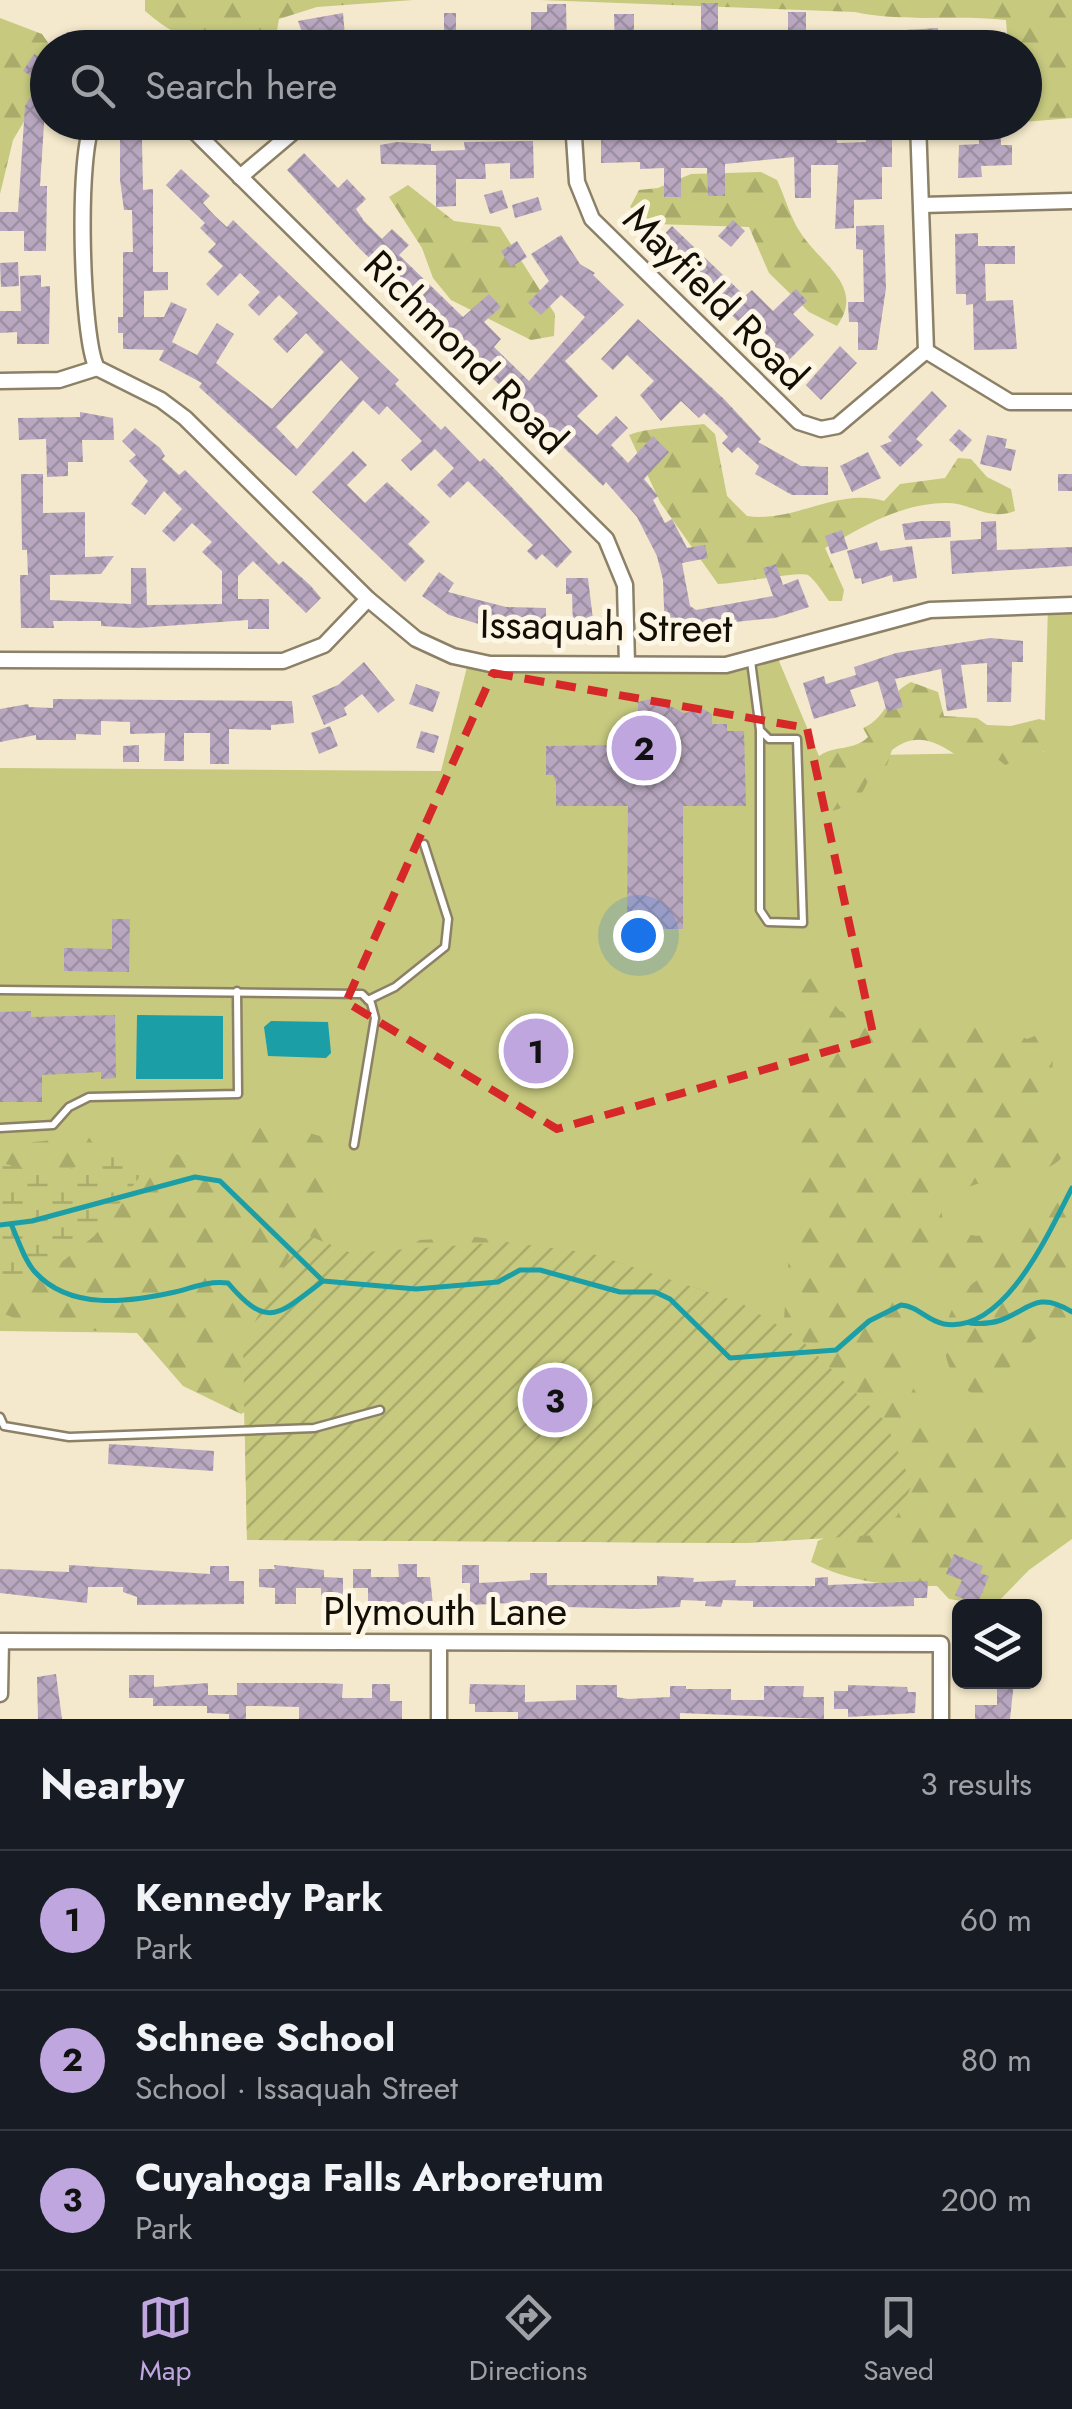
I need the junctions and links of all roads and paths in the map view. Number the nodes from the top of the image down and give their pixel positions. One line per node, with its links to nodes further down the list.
1 (88, 140): 10 (street)
2 (202, 140): 6 (street, Richmond Road)
3 (283, 140): 6 (street)
4 (575, 140): 9 (street, Mayfield Road)
5 (919, 140): 8 (street)
6 (240, 177): 17 (street, Richmond Road)
7 (1072, 200): 8 (street)
8 (922, 205): 9 (street)
9 (926, 351): 12 (street)
10 (97, 368): 11 (street); 13 (street, Issaquah Street)
11 (0, 380)
12 (1072, 402)
13 (368, 600): 15 (street); 17 (street, Issaquah Street)
14 (1072, 604): 16 (street, Issaquah Street)
15 (0, 660)
16 (751, 660): 17 (street, Issaquah Street); 18 (lane)
17 (627, 664)
18 (760, 730): 18 (lane)
19 (424, 844): 22 (lane)
20 (0, 990): 21 (lane)
21 (237, 992): 22 (lane); 23 (lane)
22 (368, 1000): 24 (lane)
23 (0, 1128)
24 (354, 1145)
25 (380, 1410): 26 (lane)
26 (0, 1417)
27 (439, 1644): 28 (street, Plymouth Lane); 29 (street); 30 (street, Plymouth Lane)
28 (0, 1694)
29 (439, 1719)
30 (941, 1719)

